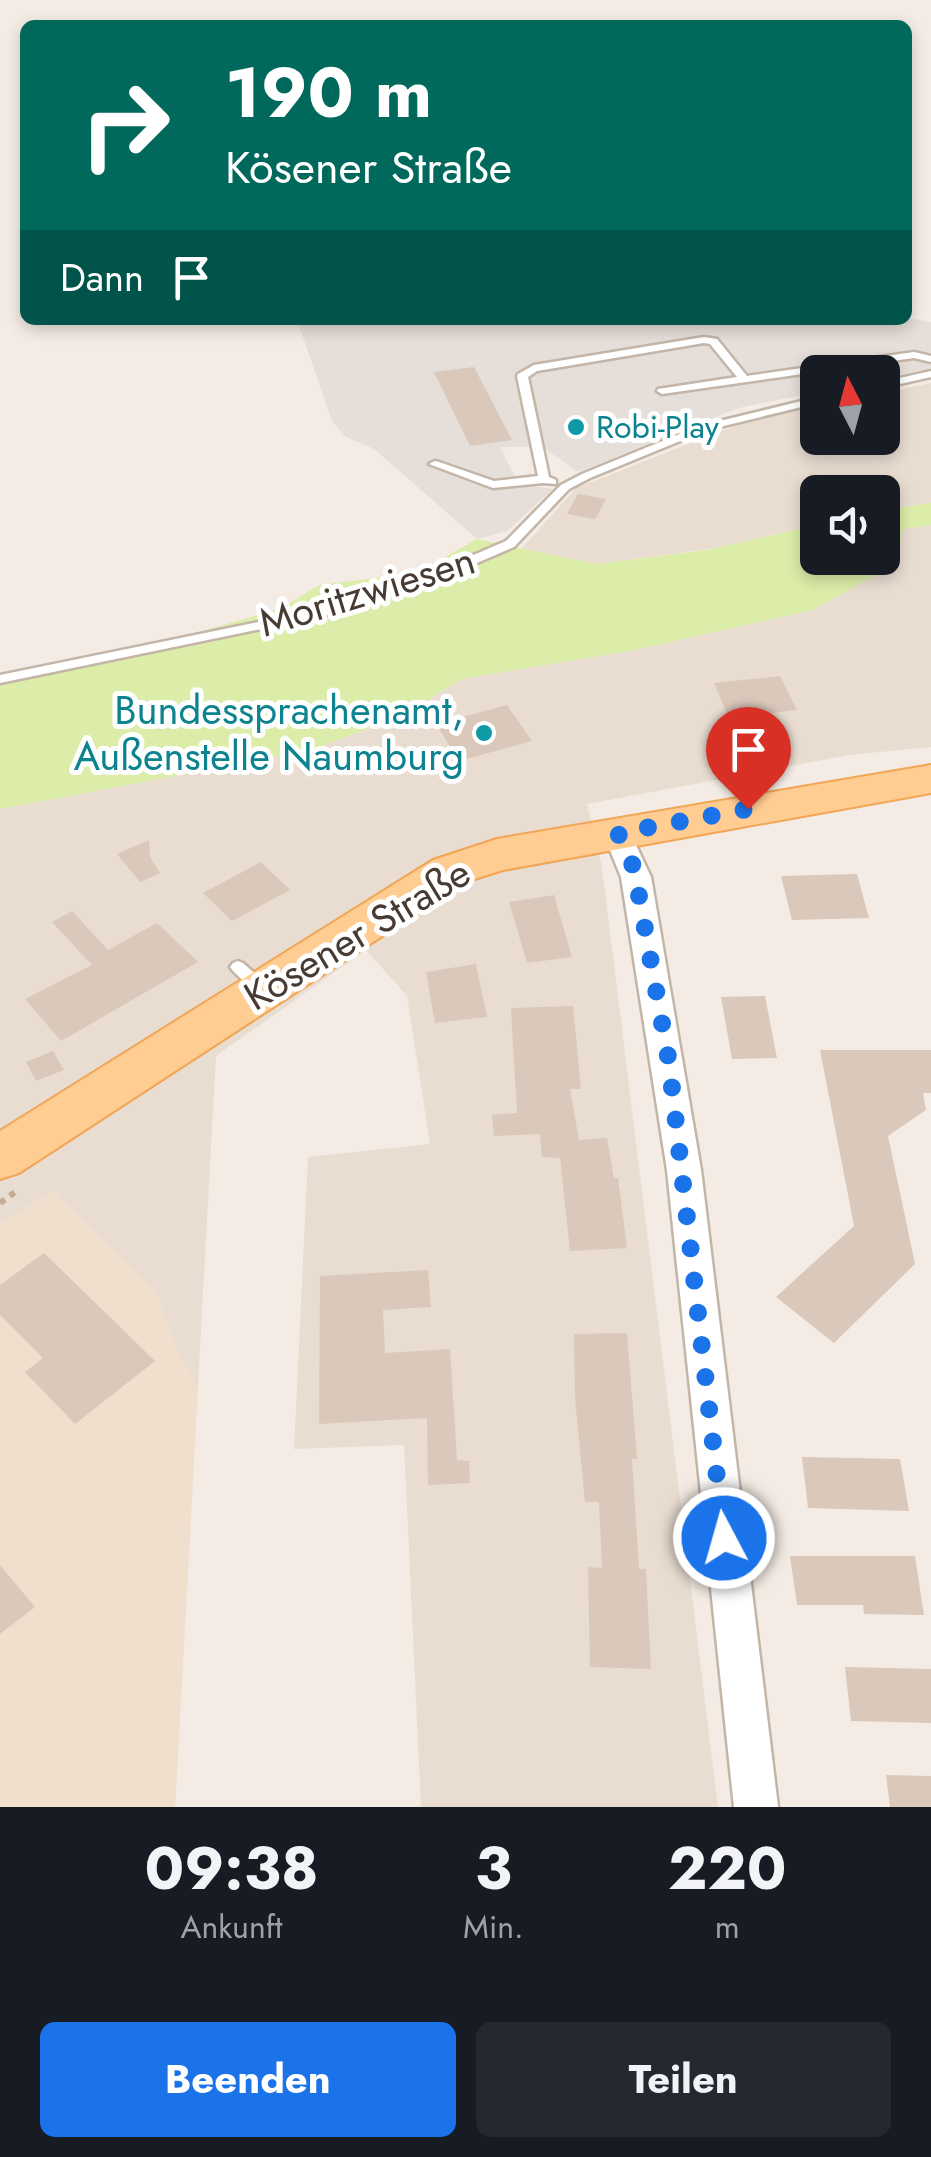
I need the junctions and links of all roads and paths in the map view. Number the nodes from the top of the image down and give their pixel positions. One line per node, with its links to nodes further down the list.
1 (931, 359): 3 (lane)
2 (931, 374): 4 (lane)
3 (743, 378): 5 (lane); 8 (lane)
4 (900, 381)
5 (662, 391)
6 (800, 404): 9 (lane, Moritzwiesen)
7 (436, 464): 8 (lane)
8 (544, 479): 9 (lane)
9 (566, 488): 10 (lane, Moritzwiesen)
10 (0, 679)
11 (931, 779): 12 (main road, Kösener Straße)
12 (618, 833): 13 (main road, Kösener Straße); 15 (street)
13 (15, 1170): 14 (path)
14 (0, 1202)
15 (756, 1807)

